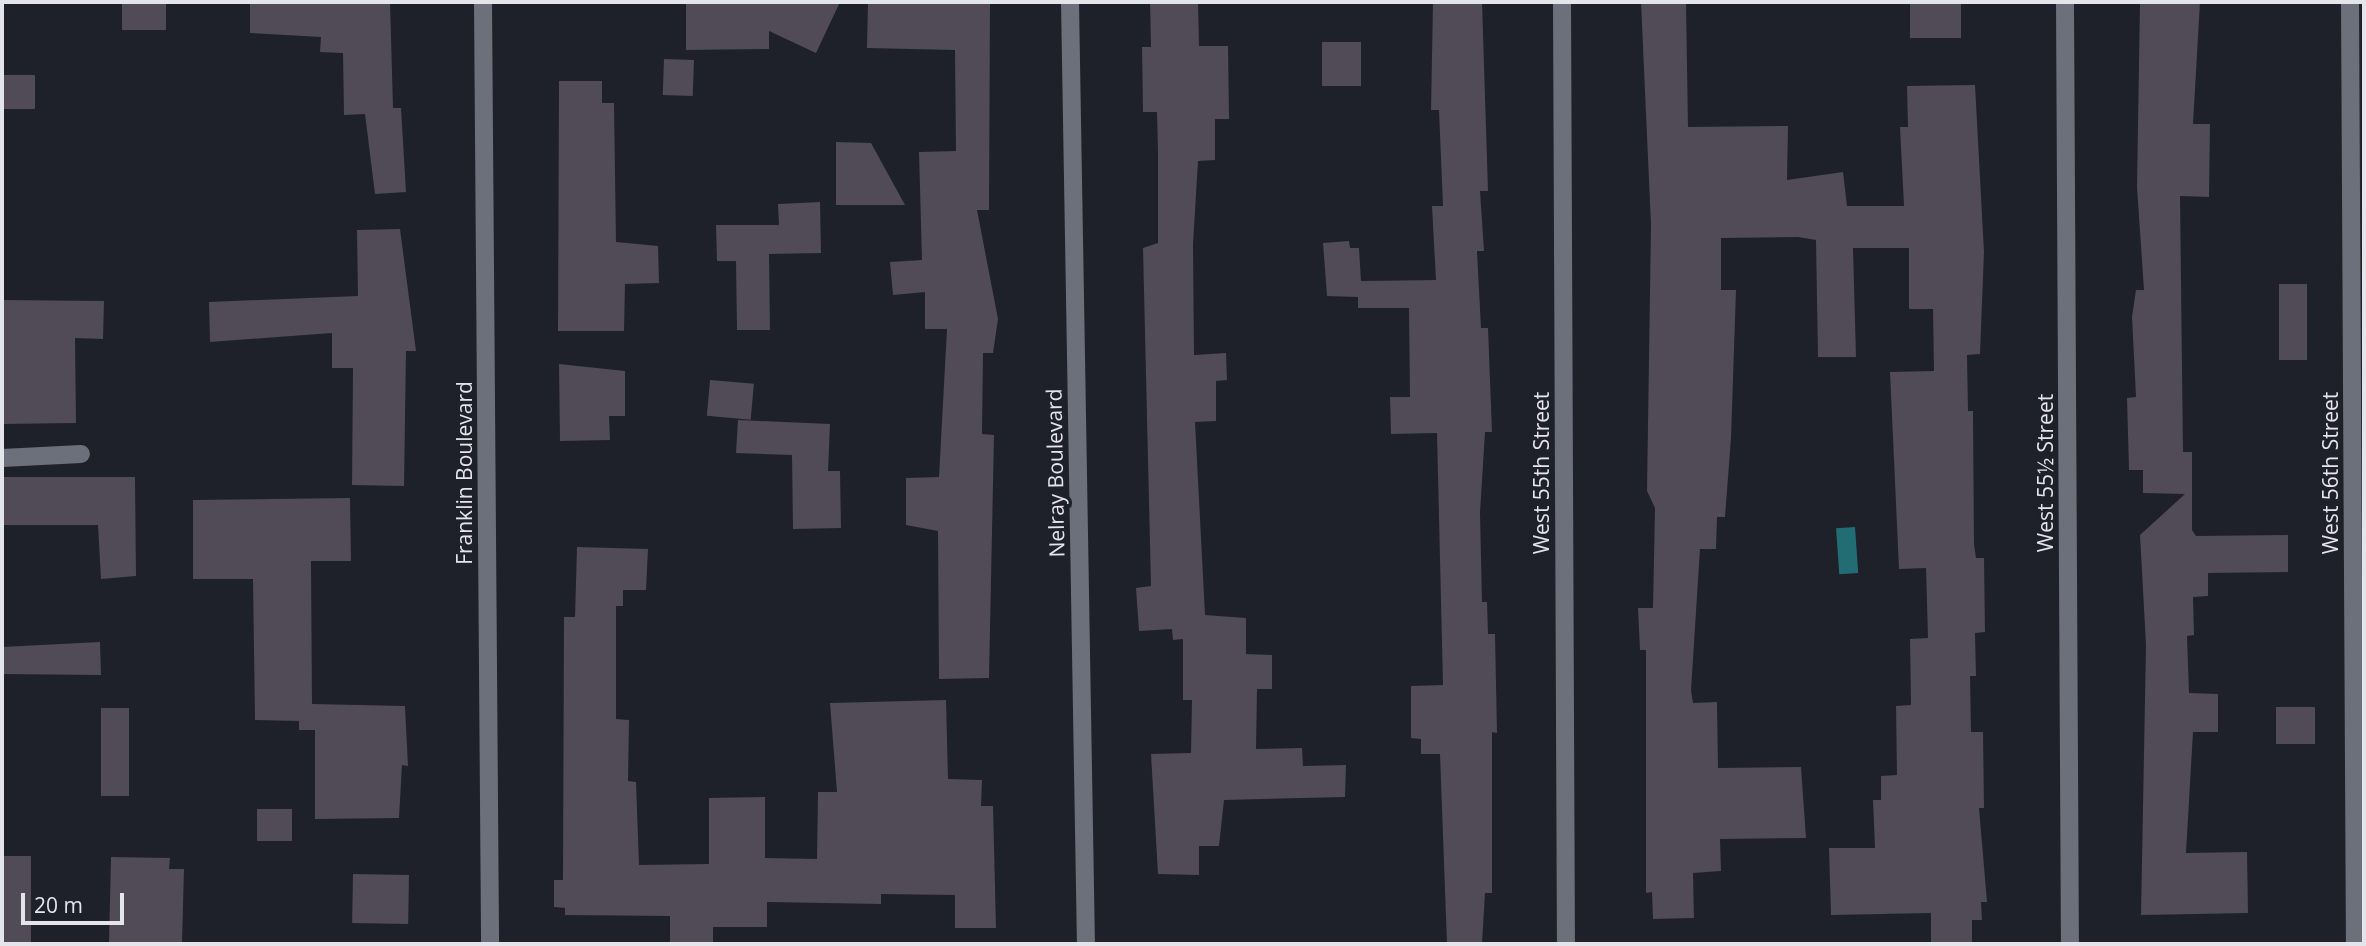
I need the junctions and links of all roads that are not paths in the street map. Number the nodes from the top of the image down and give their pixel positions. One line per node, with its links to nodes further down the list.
1 (483, 2): 11 (street, Franklin Boulevard)
2 (1070, 2): 12 (street, Nelray Boulevard)
3 (1562, 2): 13 (street, West 55th Street)
4 (2065, 2): 14 (street, West 55½ Street)
5 (2350, 2): 6 (street, West 56th Street)
6 (2357, 45): 7 (street, West 56th Street)
7 (2358, 402): 10 (street, West 56th Street)
8 (81, 454): 9 (street)
9 (2, 458)
10 (2359, 683): 15 (street, West 56th Street)
11 (490, 944)
12 (1086, 944)
13 (1566, 944)
14 (2070, 944)
15 (2355, 944)

